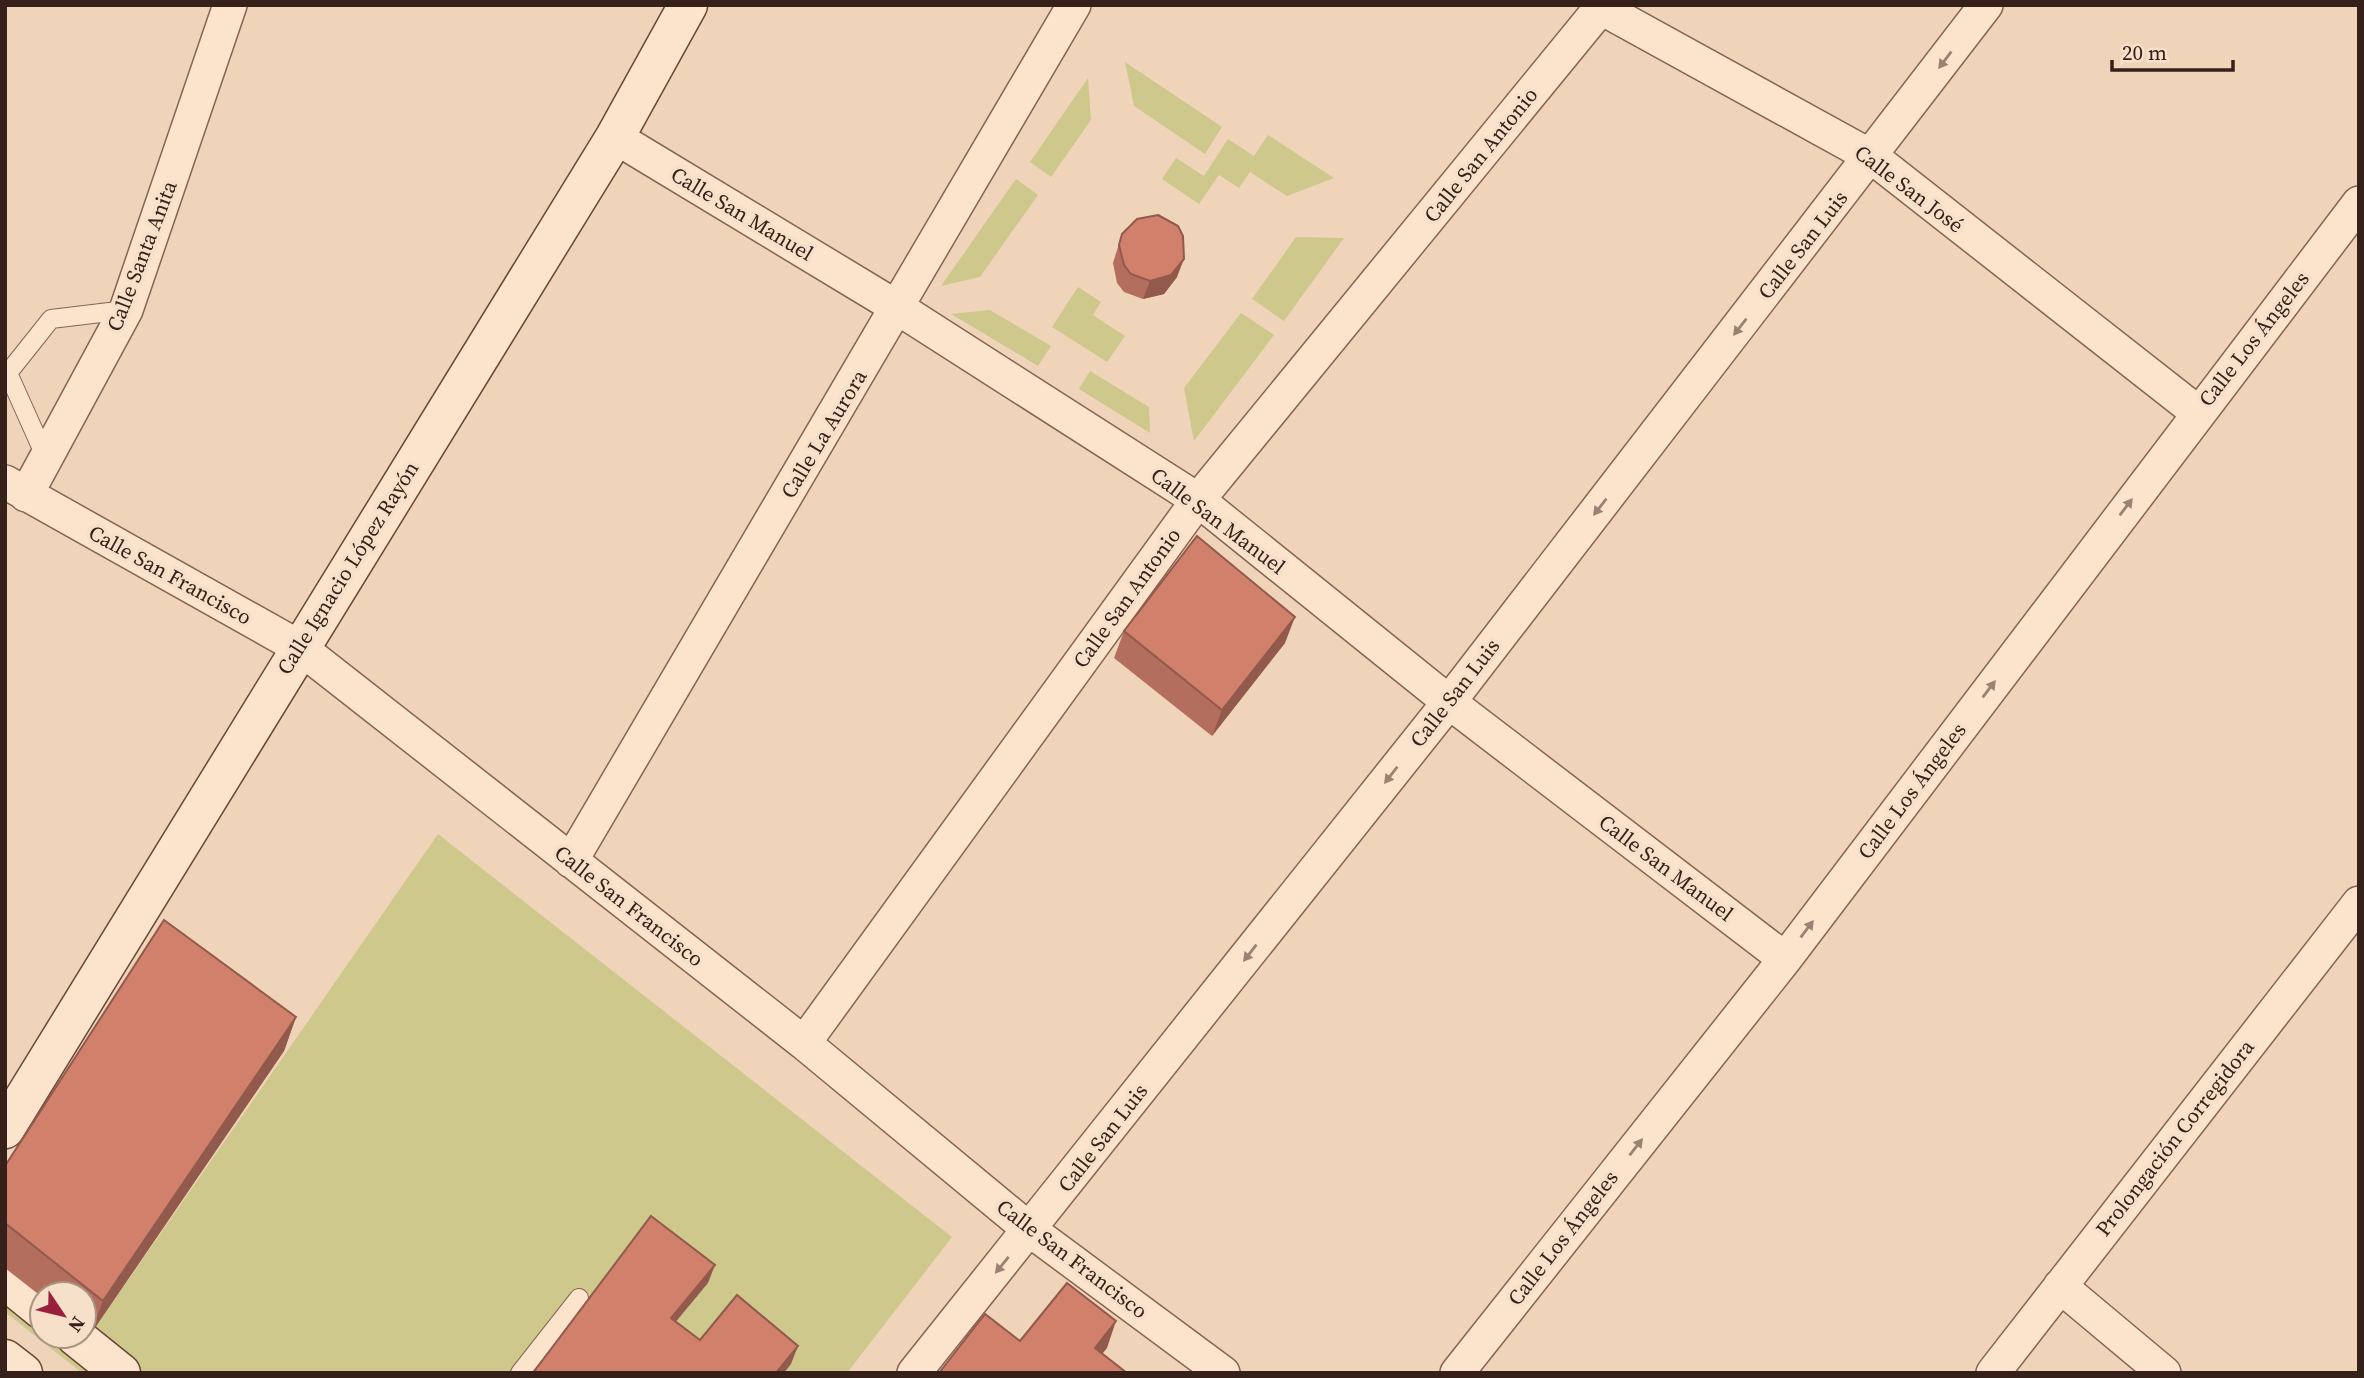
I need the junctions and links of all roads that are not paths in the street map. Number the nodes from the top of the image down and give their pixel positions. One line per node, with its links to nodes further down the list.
1 (230, 5): 10 (street, Calle Santa Anita)
2 (688, 5): 6 (main road, Calle Ignacio López Rayón)
3 (1074, 5): 9 (street, Calle La Aurora)
4 (1986, 5): 7 (street, Calle San Luis, one-way to 7)
5 (1600, 6): 7 (street, Calle San José); 15 (street, Calle San Antonio)
6 (615, 136): 9 (street, Calle San Manuel); 16 (main road, Calle Ignacio López Rayón)
7 (1872, 157): 12 (street, Calle San José); 17 (street, Calle San Luis, one-way to 17)
8 (2359, 203): 12 (street, Calle Los Ángeles)
9 (898, 308): 15 (street, Calle San Manuel); 18 (street, Calle La Aurora)
10 (126, 310): 11 (lane); 13 (street, Calle Santa Anita)
11 (7, 373): 13 (lane)
12 (2197, 412): 20 (street, Calle Los Ángeles, one-way to 12)
13 (46, 458): 14 (street, Calle Santa Anita)
14 (16, 488): 16 (street, Calle San Francisco)
15 (1198, 500): 17 (street, Calle San Manuel); 21 (street, Calle San Antonio)
16 (299, 647): 18 (street, Calle San Francisco); 22 (main road, Calle Ignacio López Rayón)
17 (1449, 702): 20 (street, Calle San Manuel); 23 (street, Calle San Luis, one-way to 23)
18 (571, 861): 21 (street, Calle San Francisco)
19 (2359, 903): 25 (street, Prolongación Corregidora)
20 (1785, 959): 35 (street, Calle Los Ángeles, one-way to 20)
21 (804, 1043): 23 (street, Calle San Francisco)
22 (5, 1129)
23 (1030, 1230): 33 (street, Calle San Luis, one-way to 33); 34 (street, Calle San Francisco)
24 (5, 1280): 27 (main road)
25 (2060, 1286): 36 (street, Prolongación Corregidora); 37 (street)
26 (579, 1298): 32 (lane)
27 (28, 1299)
28 (92, 1350): 31 (main road)
29 (5, 1359): 30 (main road)
30 (23, 1373)
31 (121, 1373)
32 (520, 1373)
33 (914, 1373)
34 (1223, 1373)
35 (1457, 1373)
36 (1993, 1373)
37 (2164, 1373)

